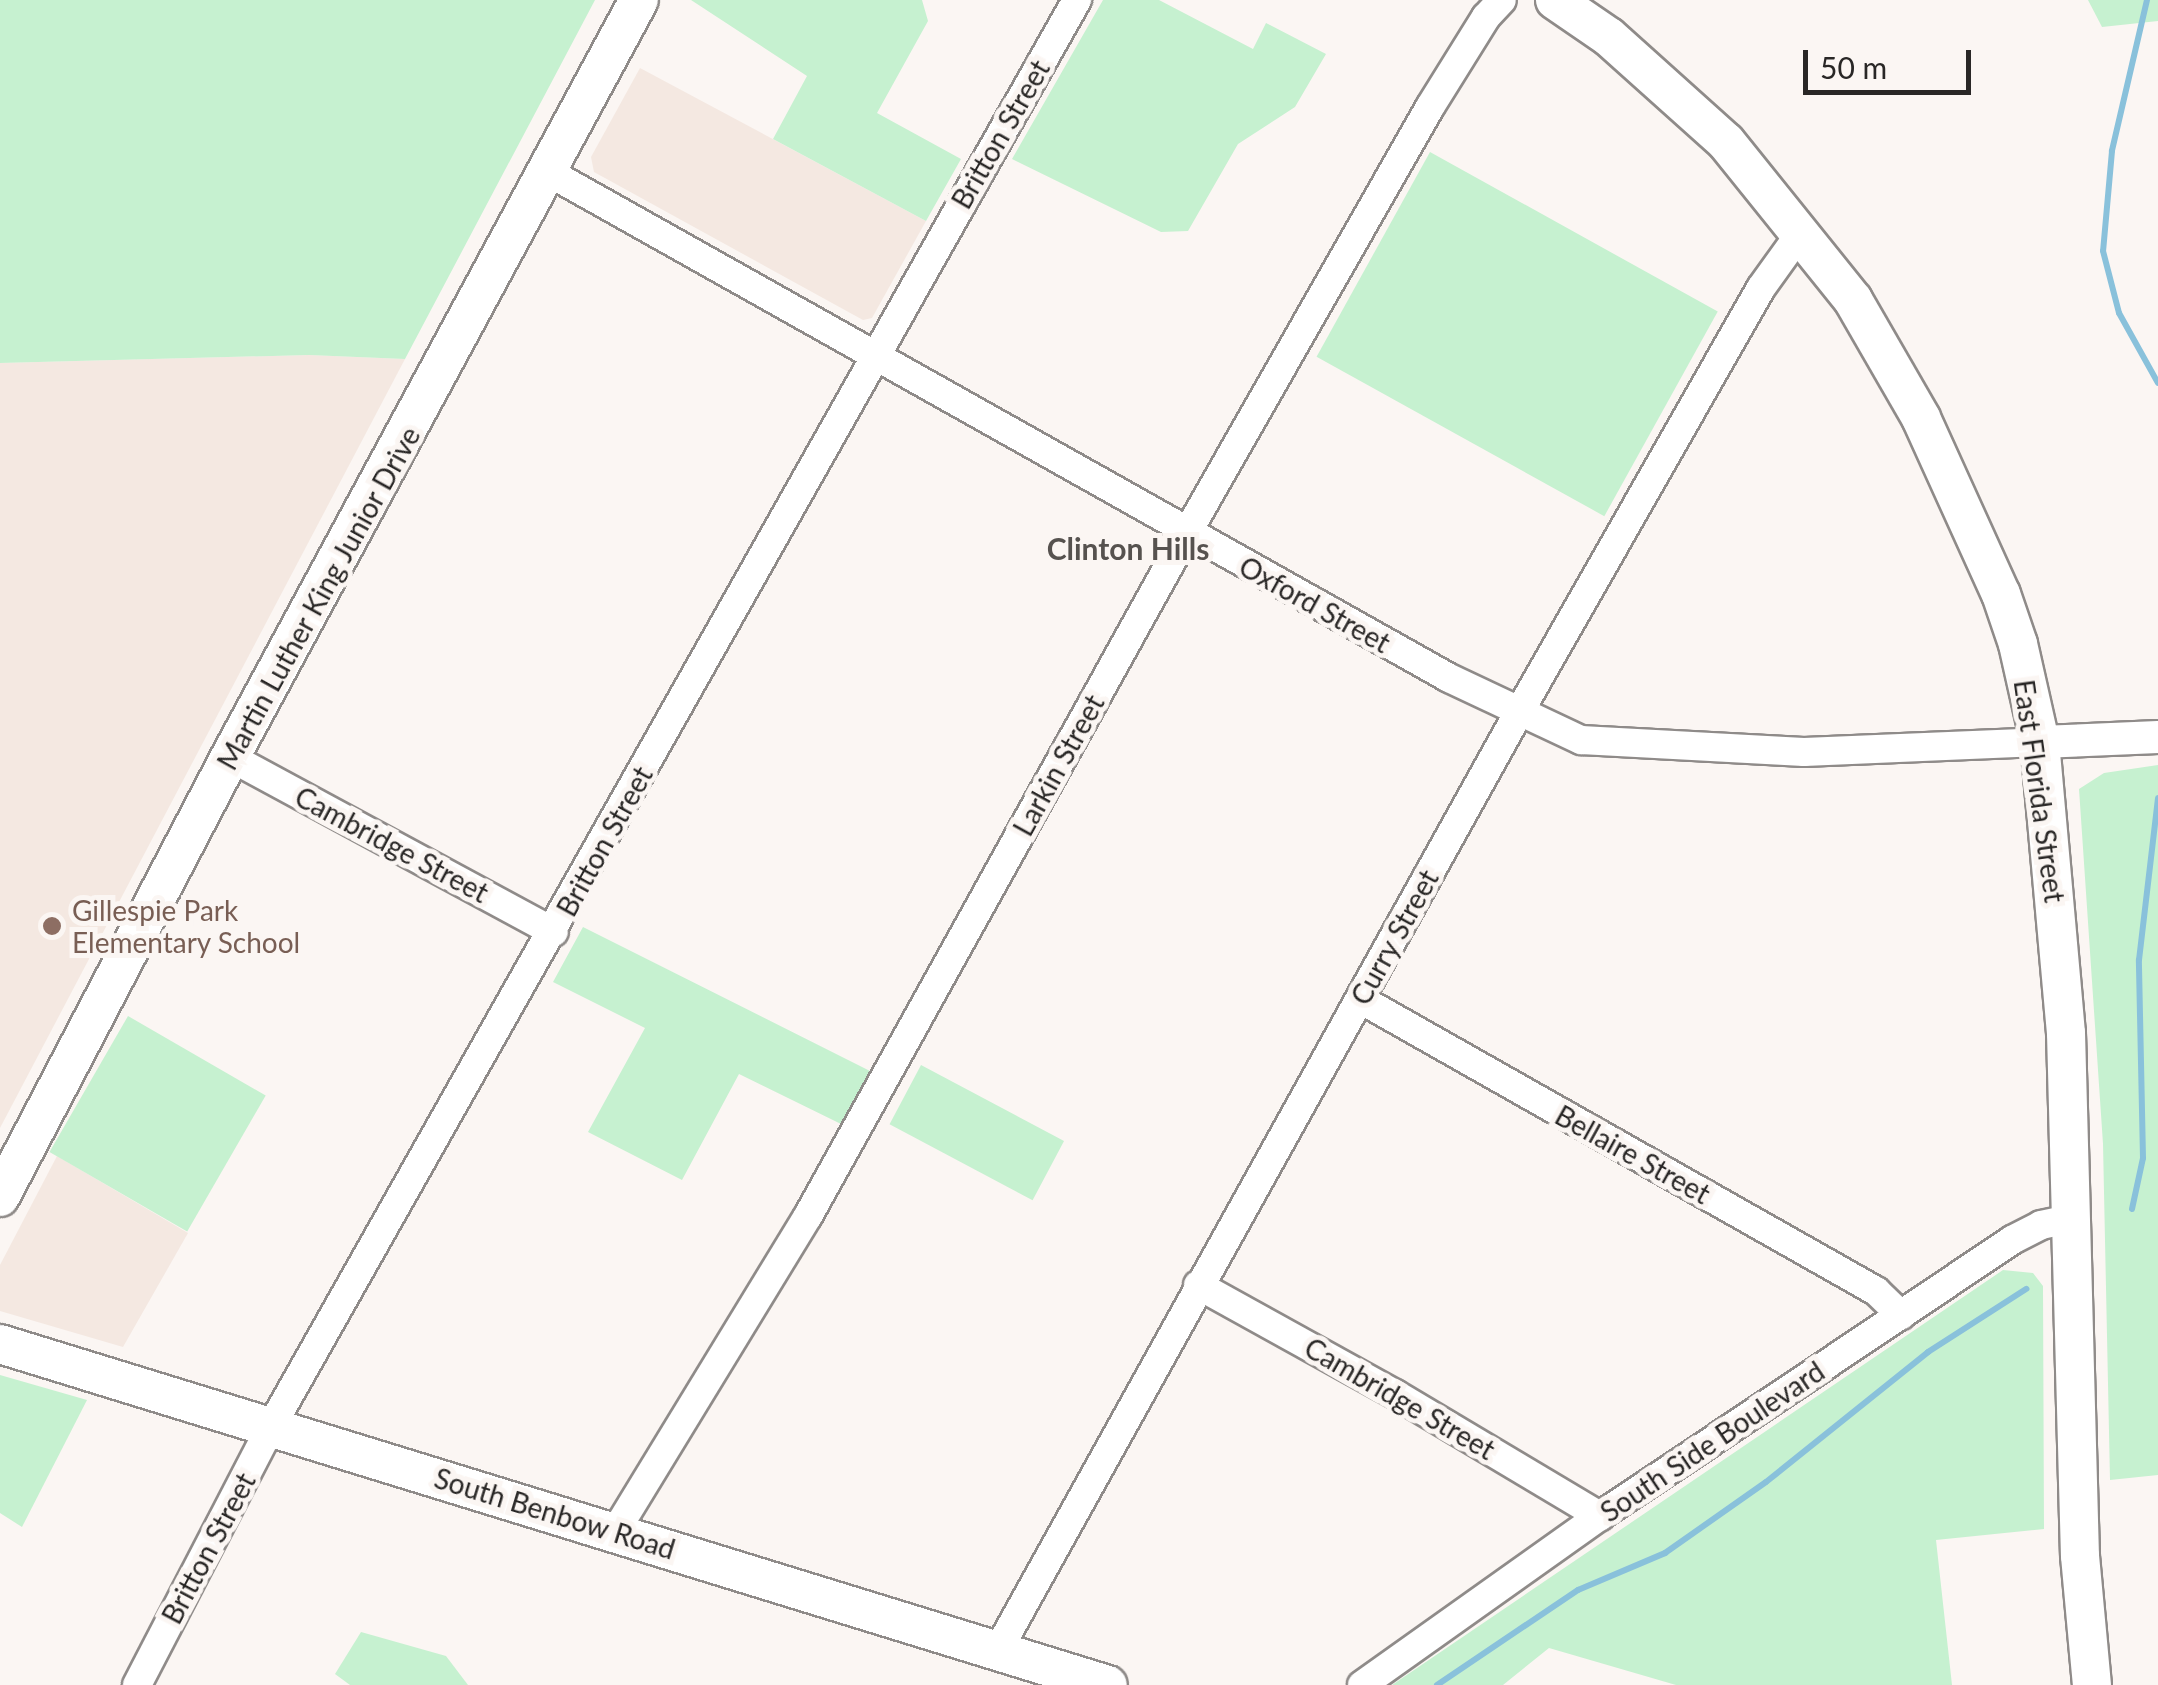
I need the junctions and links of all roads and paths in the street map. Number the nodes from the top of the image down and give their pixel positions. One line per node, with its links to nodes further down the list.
1 (640, 0): 5 (main road, Martin Luther King Junior Drive)
2 (1077, 0): 7 (street, Britton Street)
3 (1502, 0): 8 (street, Larkin Street)
4 (1555, 0): 6 (main road, East Florida Street)
5 (550, 173): 7 (street, Oxford Street); 12 (main road, Martin Luther King Junior Drive)
6 (1802, 231): 9 (street, Curry Street); 11 (main road, East Florida Street)
7 (875, 354): 8 (street, Oxford Street); 13 (street, Britton Street)
8 (1186, 532): 9 (street, Oxford Street); 22 (street, Larkin Street)
9 (1518, 714): 11 (street, Oxford Street); 14 (street, Curry Street)
10 (2158, 736): 11 (street)
11 (2040, 742): 16 (main road, East Florida Street)
12 (230, 757): 13 (street, Cambridge Street); 15 (main road, Martin Luther King Junior Drive)
13 (554, 932): 20 (street, Britton Street)
14 (1360, 999): 17 (street, Curry Street); 18 (street, Bellaire Street)
15 (0, 1197)
16 (2073, 1218): 18 (street, South Side Boulevard); 27 (main road, East Florida Street)
17 (1198, 1285): 21 (street, Cambridge Street); 23 (street, Curry Street)
18 (1901, 1315): 21 (street, South Side Boulevard)
19 (0, 1344): 20 (main road, South Benbow Road)
20 (272, 1425): 22 (main road, South Benbow Road); 24 (street, Britton Street)
21 (1600, 1516): 26 (street, South Side Boulevard)
22 (615, 1532): 23 (main road, South Benbow Road)
23 (998, 1650): 25 (main road, South Benbow Road)
24 (137, 1685)
25 (1108, 1685)
26 (1362, 1685)
27 (2092, 1685)

